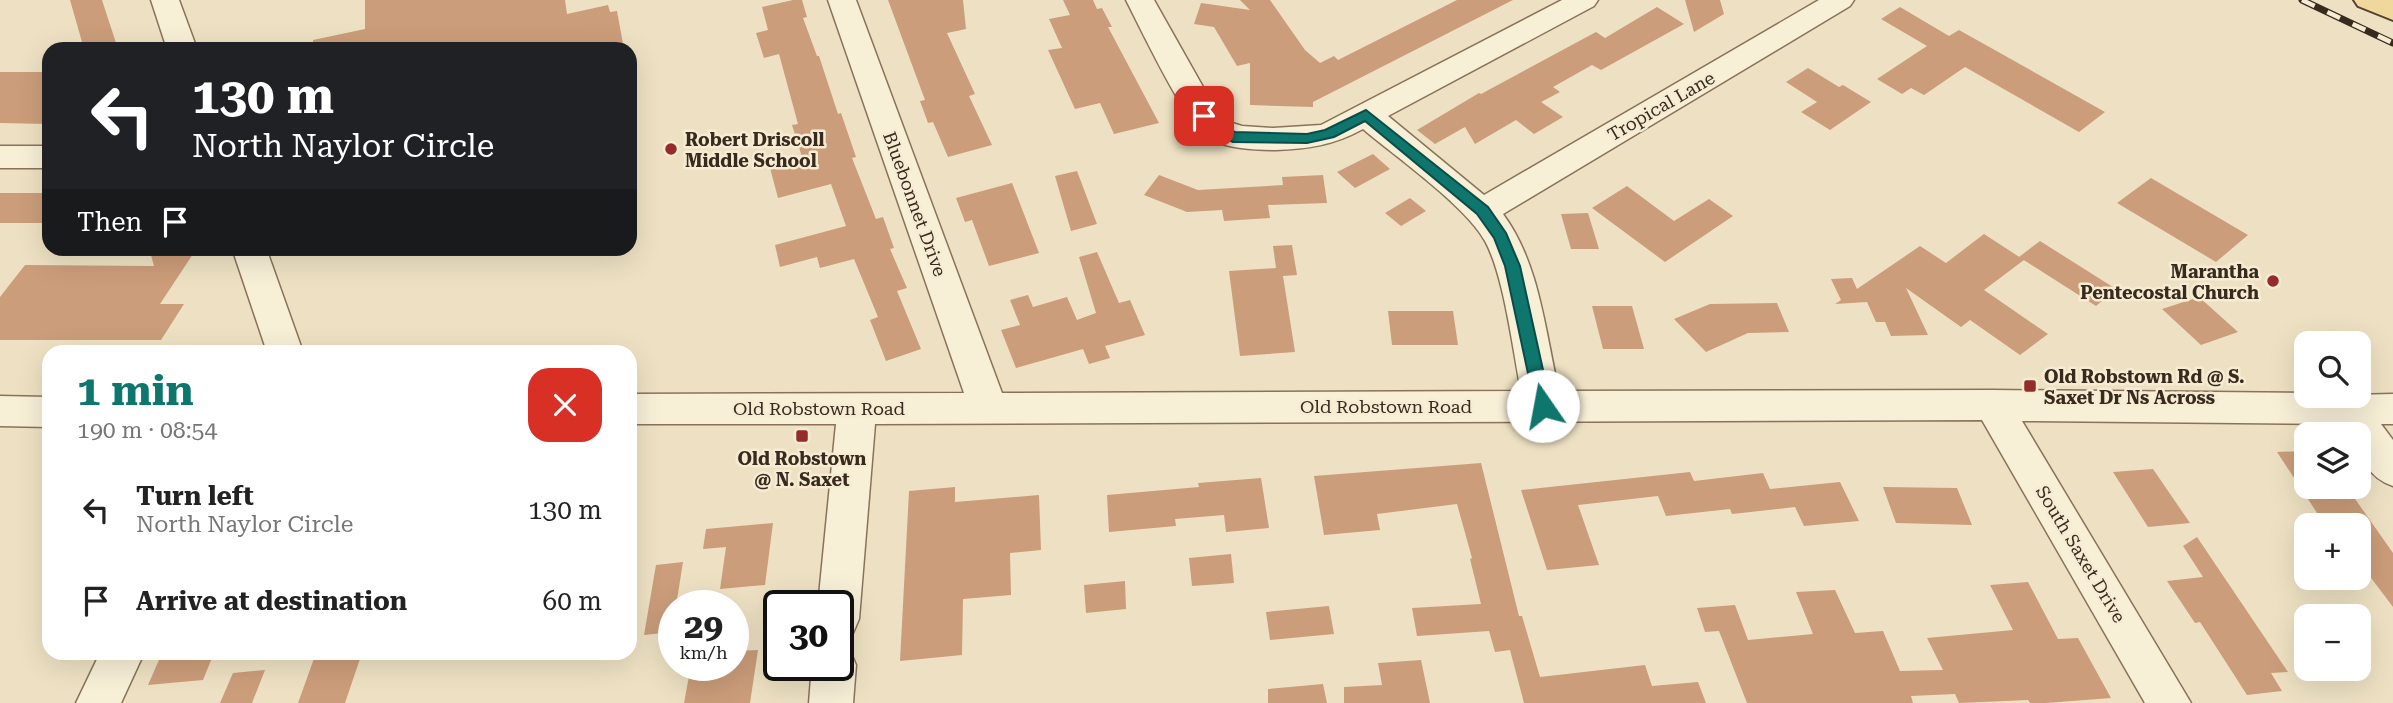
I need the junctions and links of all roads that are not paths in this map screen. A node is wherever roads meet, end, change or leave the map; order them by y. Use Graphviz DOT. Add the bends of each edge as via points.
graph roads {
  1 [pos="165,0"];
  2 [pos="842,0"];
  3 [pos="1140,0"];
  4 [pos="1584,0"];
  5 [pos="1840,0"];
  6 [pos="2369,0"];
  7 [pos="2393,11"];
  8 [pos="179,42"];
  9 [pos="1366,115"];
  10 [pos="0,157"];
  11 [pos="42,157"];
  12 [pos="1482,211"];
  13 [pos="253,256"];
  14 [pos="283,345"];
  15 [pos="1993,405"];
  16 [pos="1543,406"];
  17 [pos="988,407"];
  18 [pos="857,408"];
  19 [pos="637,409"];
  20 [pos="2393,409"];
  21 [pos="2348,410"];
  22 [pos="0,411"];
  23 [pos="42,412"];
  24 [pos="2393,470"];
  25 [pos="841,590"];
  26 [pos="119,660"];
  27 [pos="833,681"];
  28 [pos="98,703"];
  29 [pos="831,703"];
  30 [pos="2169,703"];
  1 -- 8 [label="street"];
  2 -- 17 [label="street, Bluebonnet Drive"];
  3 -- 9 [label="street" via="1204,116 1218,131 1233,137 1307,139 1329,134"];
  4 -- 9 [label="street"];
  5 -- 12 [label="street, Tropical Lane"];
  6 -- 7 [label="main road"];
  9 -- 12 [label="street"];
  10 -- 11 [label="street"];
  12 -- 16 [label="street" via="1501,237 1513,266"];
  13 -- 14 [label="street"];
  15 -- 16 [label="street, Old Robstown Road"];
  15 -- 21 [label="street, Old Robstown Road"];
  15 -- 30 [label="street, South Saxet Drive"];
  16 -- 17 [label="street, Old Robstown Road"];
  17 -- 18 [label="street, Old Robstown Road"];
  18 -- 19 [label="street, Old Robstown Road"];
  18 -- 25 [label="street"];
  20 -- 21 [label="street, Old Robstown Road"];
  21 -- 24 [label="street"];
  22 -- 23 [label="street"];
  26 -- 28 [label="street"];
  27 -- 29 [label="street"];
}
